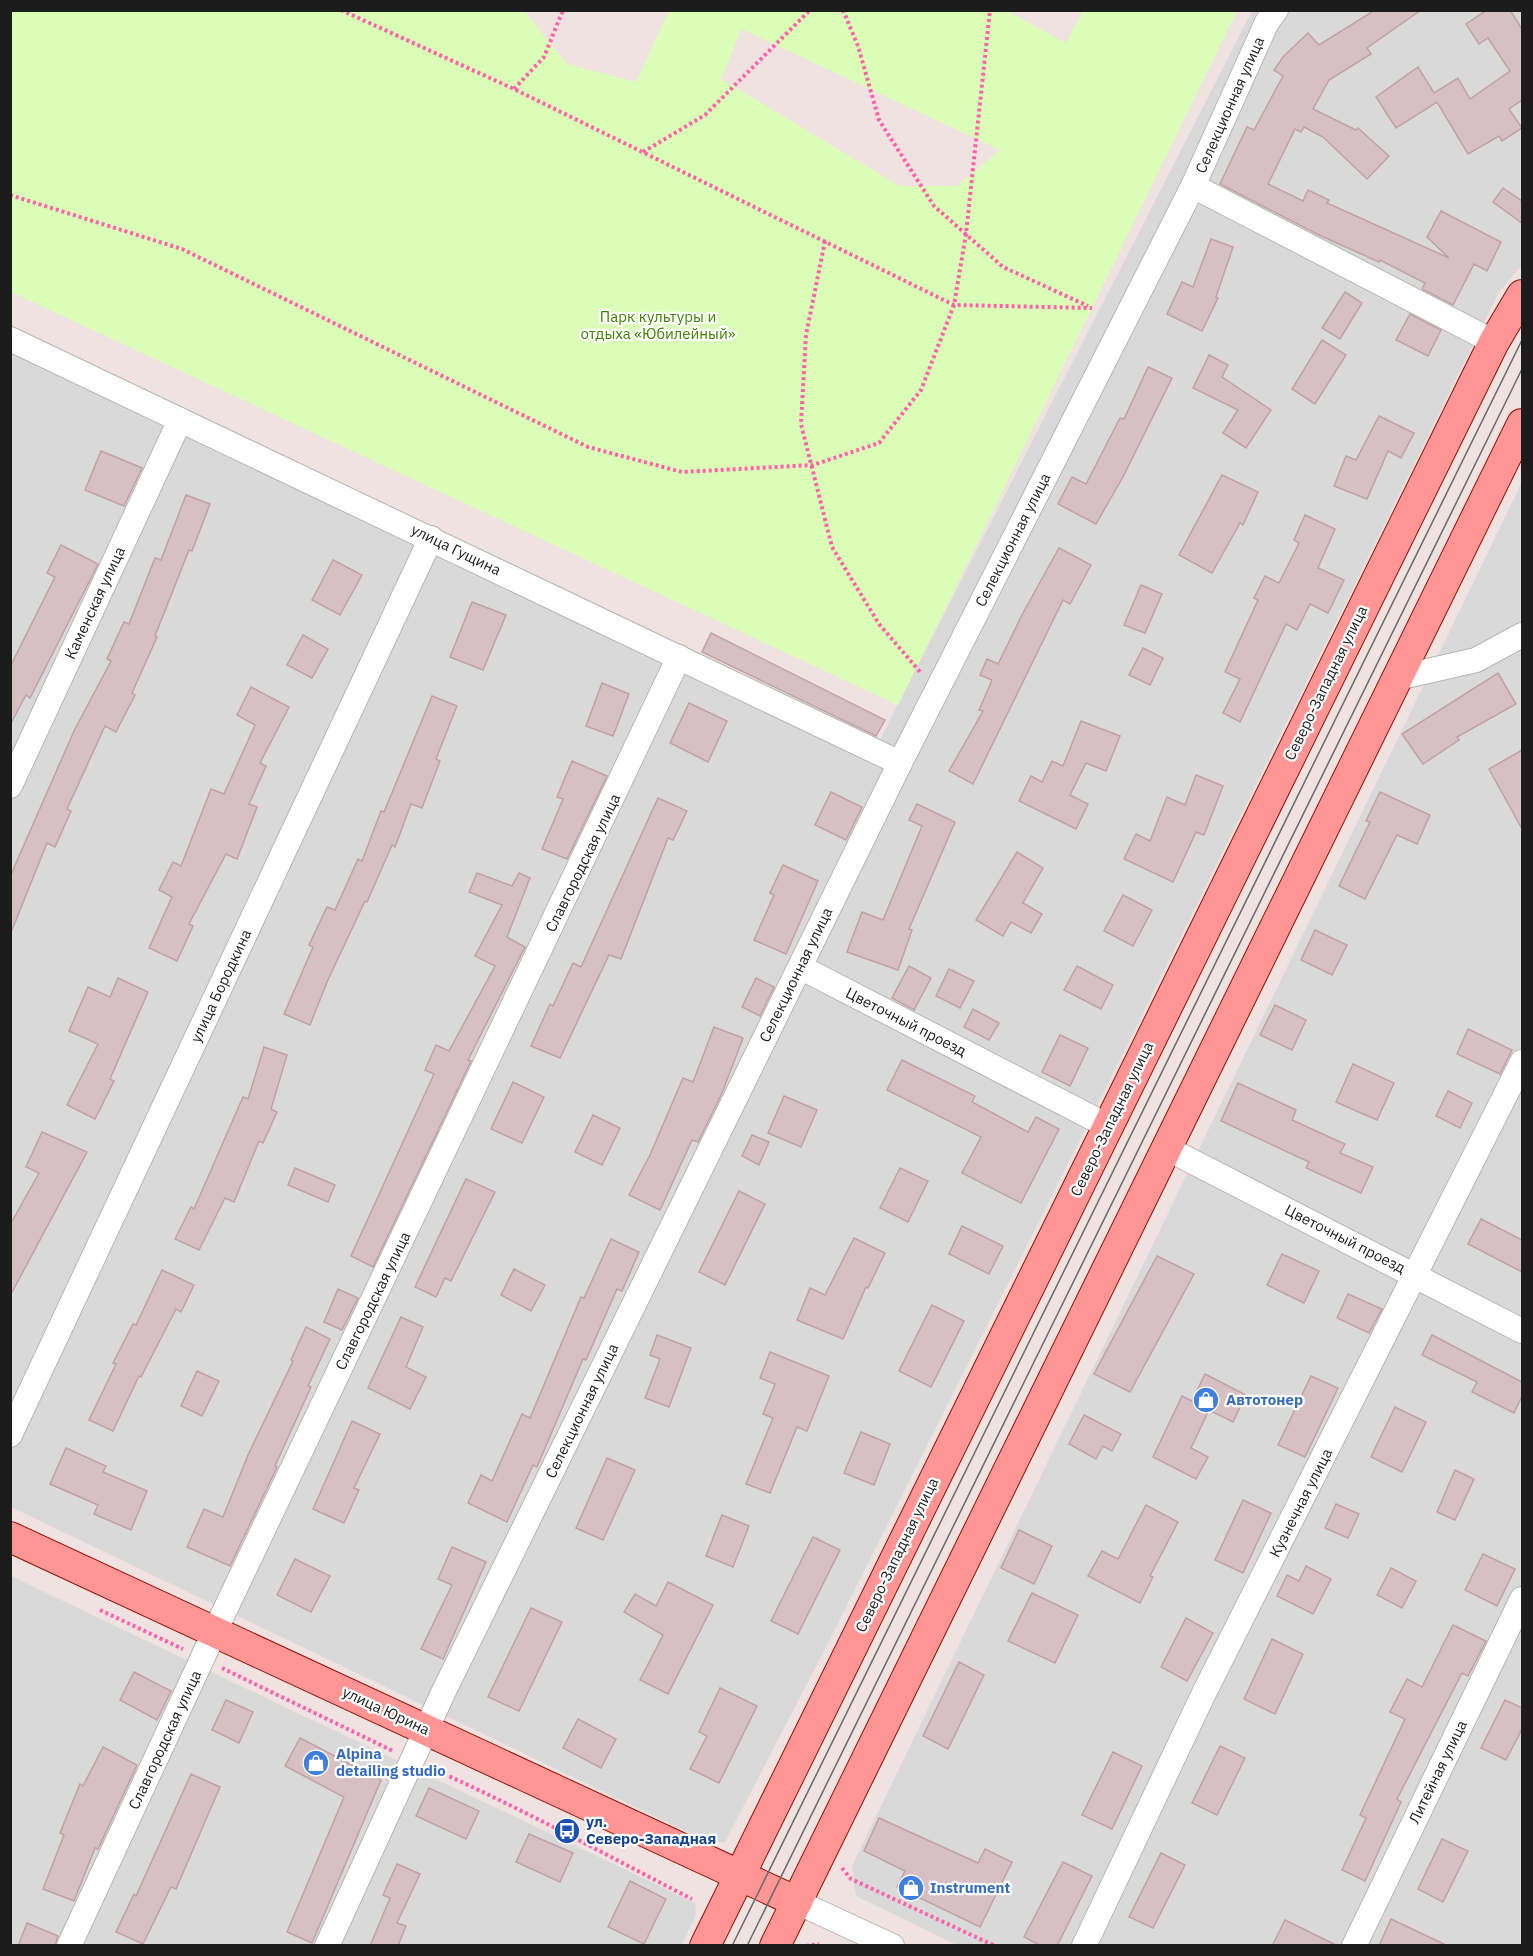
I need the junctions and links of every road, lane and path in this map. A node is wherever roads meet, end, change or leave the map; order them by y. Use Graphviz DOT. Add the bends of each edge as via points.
graph roads {
  1 [pos="341,10"];
  2 [pos="563,10"];
  3 [pos="810,10"];
  4 [pos="843,10"];
  5 [pos="990,10"];
  6 [pos="1276,10"];
  7 [pos="514,88"];
  8 [pos="643,152"];
  9 [pos="1193,186"];
  10 [pos="10,195"];
  11 [pos="966,234"];
  12 [pos="825,241"];
  13 [pos="1522,295"];
  14 [pos="954,304"];
  15 [pos="10,339"];
  16 [pos="1494,342"];
  17 [pos="180,420"];
  18 [pos="1522,424"];
  19 [pos="813,465"];
  20 [pos="431,538"];
  21 [pos="1522,635"];
  22 [pos="678,657"];
  23 [pos="1397,678"];
  24 [pos="938,691"];
  25 [pos="900,763"];
  26 [pos="10,786"];
  27 [pos="800,967"];
  28 [pos="1522,1062"];
  29 [pos="1108,1126"];
  30 [pos="1166,1148"];
  31 [pos="1417,1275"];
  32 [pos="1522,1331"];
  33 [pos="10,1435"];
  34 [pos="10,1537"];
  35 [pos="1522,1599"];
  36 [pos="96,1608"];
  37 [pos="215,1631"];
  38 [pos="203,1659"];
  39 [pos="426,1730"];
  40 [pos="414,1760"];
  41 [pos="739,1876"];
  42 [pos="851,1879"];
  43 [pos="692,1899"];
  44 [pos="797,1902"];
  45 [pos="819,1944"];
  46 [pos="69,1946"];
  47 [pos="327,1946"];
  48 [pos="705,1946"];
  49 [pos="775,1946"];
  50 [pos="806,1946"];
  51 [pos="892,1946"];
  52 [pos="995,1946"];
  53 [pos="1084,1946"];
  54 [pos="1354,1946"];
  1 -- 7 [label="path"];
  2 -- 7 [label="path" via="544,57"];
  3 -- 8 [label="path" via="705,115"];
  4 -- 11 [label="path" via="858,46 879,120 934,206"];
  5 -- 11 [label="path"];
  6 -- 9 [label="street, Селекционная улица" via="1267,22"];
  7 -- 8 [label="path"];
  8 -- 12 [label="path"];
  9 -- 16 [label="street"];
  9 -- 24 [label="street, Селекционная улица"];
  10 -- 19 [label="path" via="182,249 588,447 682,472"];
  11 -- 14 [label="path"];
  11 -- 14 [label="path" via="1003,267 1092,308"];
  12 -- 14 [label="path"];
  12 -- 19 [label="path" via="806,335 801,424"];
  13 -- 16 [label="main road, Северо-Западная улица"];
  14 -- 19 [label="path" via="921,390 879,442"];
  15 -- 17 [label="street, улица Гущина"];
  16 -- 29 [label="main road, Северо-Западная улица"];
  17 -- 20 [label="street, улица Гущина"];
  17 -- 26 [label="street, Каменская улица"];
  18 -- 23 [label="main road"];
  19 -- 24 [label="path" via="832,546 879,624"];
  20 -- 22 [label="street, улица Гущина"];
  20 -- 33 [label="street, улица Бородкина"];
  21 -- 23 [label="street" via="1476,660"];
  22 -- 25 [label="street, улица Гущина"];
  22 -- 37 [label="street, Славгородская улица"];
  23 -- 30 [label="main road"];
  24 -- 25 [label="street, Селекционная улица"];
  25 -- 27 [label="street, Селекционная улица"];
  27 -- 29 [label="street, Цветочный проезд"];
  27 -- 39 [label="street, Селекционная улица"];
  28 -- 31 [label="street, Кузнечная улица"];
  29 -- 41 [label="main road, Северо-Западная улица"];
  30 -- 31 [label="street, Цветочный проезд"];
  30 -- 44 [label="main road"];
  31 -- 32 [label="street, Цветочный проезд"];
  31 -- 53 [label="street, Кузнечная улица" via="1203,1695"];
  34 -- 37 [label="main road, улица Юрина"];
  35 -- 54 [label="street, Литейная улица"];
  36 -- 38 [label="path"];
  37 -- 38 [label="street, Славгородская улица"];
  37 -- 39 [label="main road, улица Юрина"];
  38 -- 40 [label="path"];
  38 -- 46 [label="street, Славгородская улица"];
  39 -- 40 [label="street, Селекционная улица"];
  39 -- 41 [label="main road, улица Юрина"];
  40 -- 43 [label="path" via="482,1790"];
  40 -- 47 [label="street, Селекционная улица"];
  41 -- 44 [label="main road, улица Юрина"];
  41 -- 48 [label="main road, Северо-Западная улица"];
  42 -- 52 [label="path"];
  44 -- 49 [label="main road"];
  44 -- 51 [label="street, улица Юрина"];
  45 -- 50 [label="path"];
}
